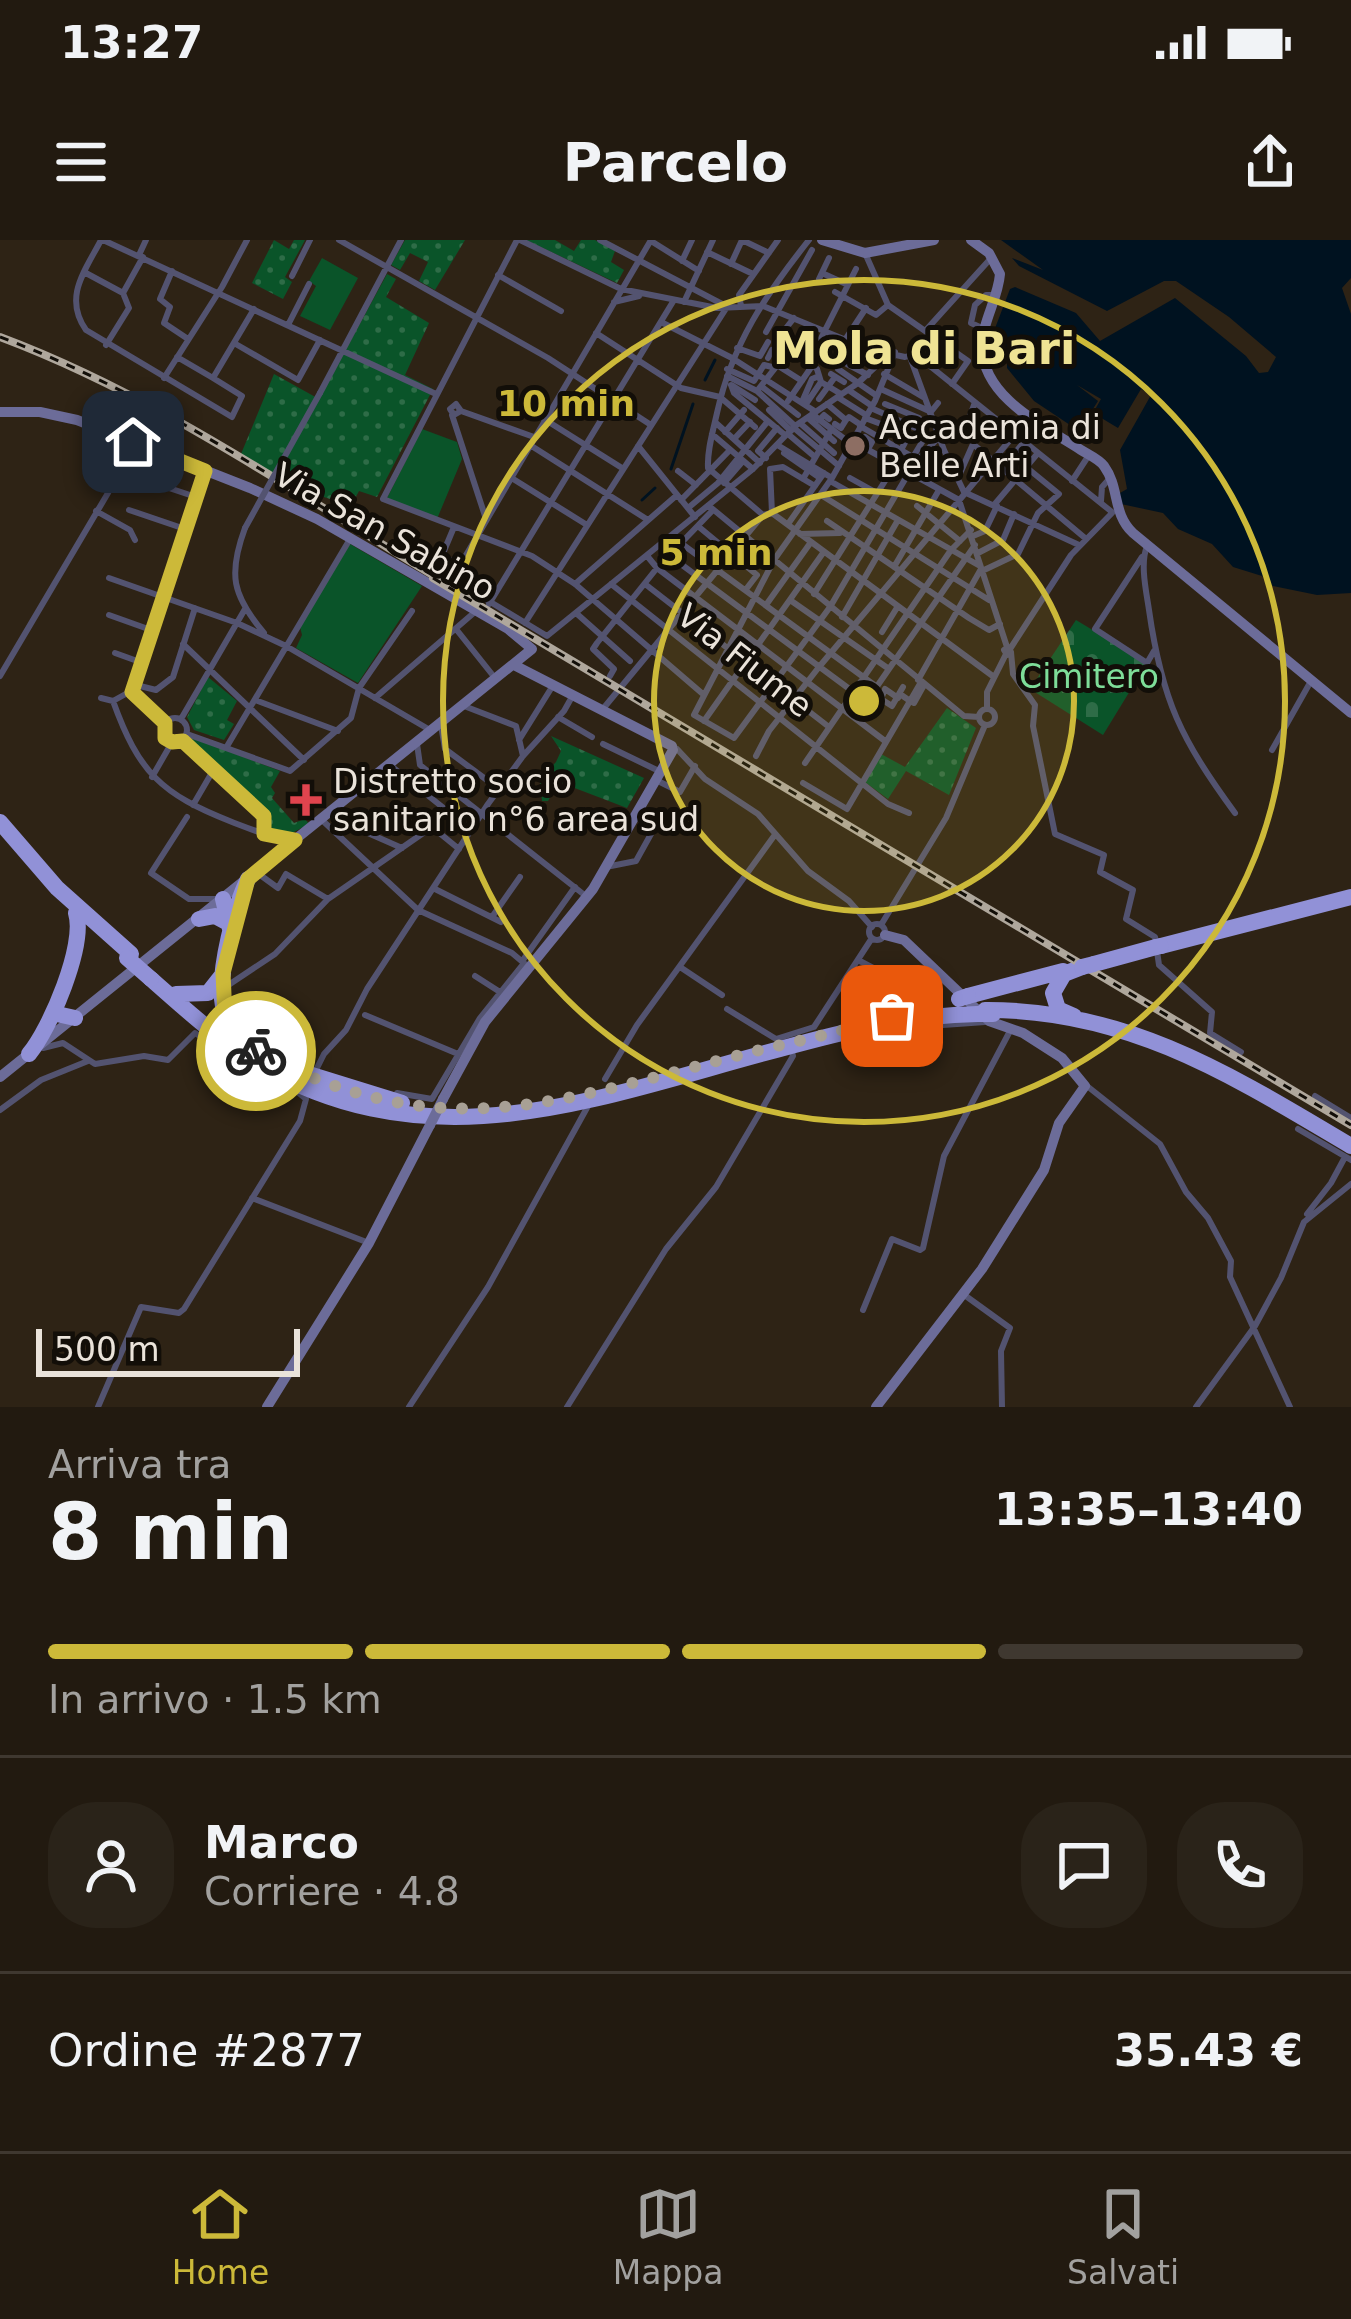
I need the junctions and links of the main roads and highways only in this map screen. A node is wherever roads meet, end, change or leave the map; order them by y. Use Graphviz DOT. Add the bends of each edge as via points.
graph roads {
  1 [pos="0,822"];
  2 [pos="0,832"];
  3 [pos="252,875"];
  4 [pos="1351,897"];
  5 [pos="76,913"];
  6 [pos="230,917"];
  7 [pos="199,919"];
  8 [pos="107,940"];
  9 [pos="75,952"];
  10 [pos="129,956"];
  11 [pos="1088,966"];
  12 [pos="223,973"];
  13 [pos="152,976"];
  14 [pos="176,994"];
  15 [pos="975,1007"];
  16 [pos="1129,1032"];
  17 [pos="241,1042"];
  18 [pos="29,1054"];
  19 [pos="1348,1156"];
  1 -- 10 [label="highway"];
  2 -- 5 [label="highway"];
  3 -- 6 [label="highway"];
  4 -- 11 [label="highway"];
  5 -- 8 [label="highway"];
  5 -- 9 [label="highway"];
  6 -- 7 [label="highway"];
  6 -- 12 [label="highway"];
  8 -- 9 [label="highway" via="87,941"];
  8 -- 10 [label="highway"];
  9 -- 18 [label="highway" via="59,1016"];
  10 -- 13 [label="highway, bridge"];
  11 -- 15 [label="highway"];
  11 -- 16 [label="highway" via="1054,985 1058,1009"];
  12 -- 14 [label="highway" via="208,993"];
  12 -- 17 [label="highway" via="225,1016"];
  13 -- 14 [label="highway"];
  13 -- 15 [label="highway" via="223,1040 274,1072 340,1100 436,1118 523,1114 855,1029"];
  14 -- 17 [label="highway"];
  15 -- 16 [label="highway"];
  15 -- 17 [label="highway" via="885,1018 563,1101 478,1110 357,1092"];
  15 -- 19 [label="highway" via="1152,1044 1219,1073"];
  16 -- 19 [label="highway" via="1226,1072"];
}
